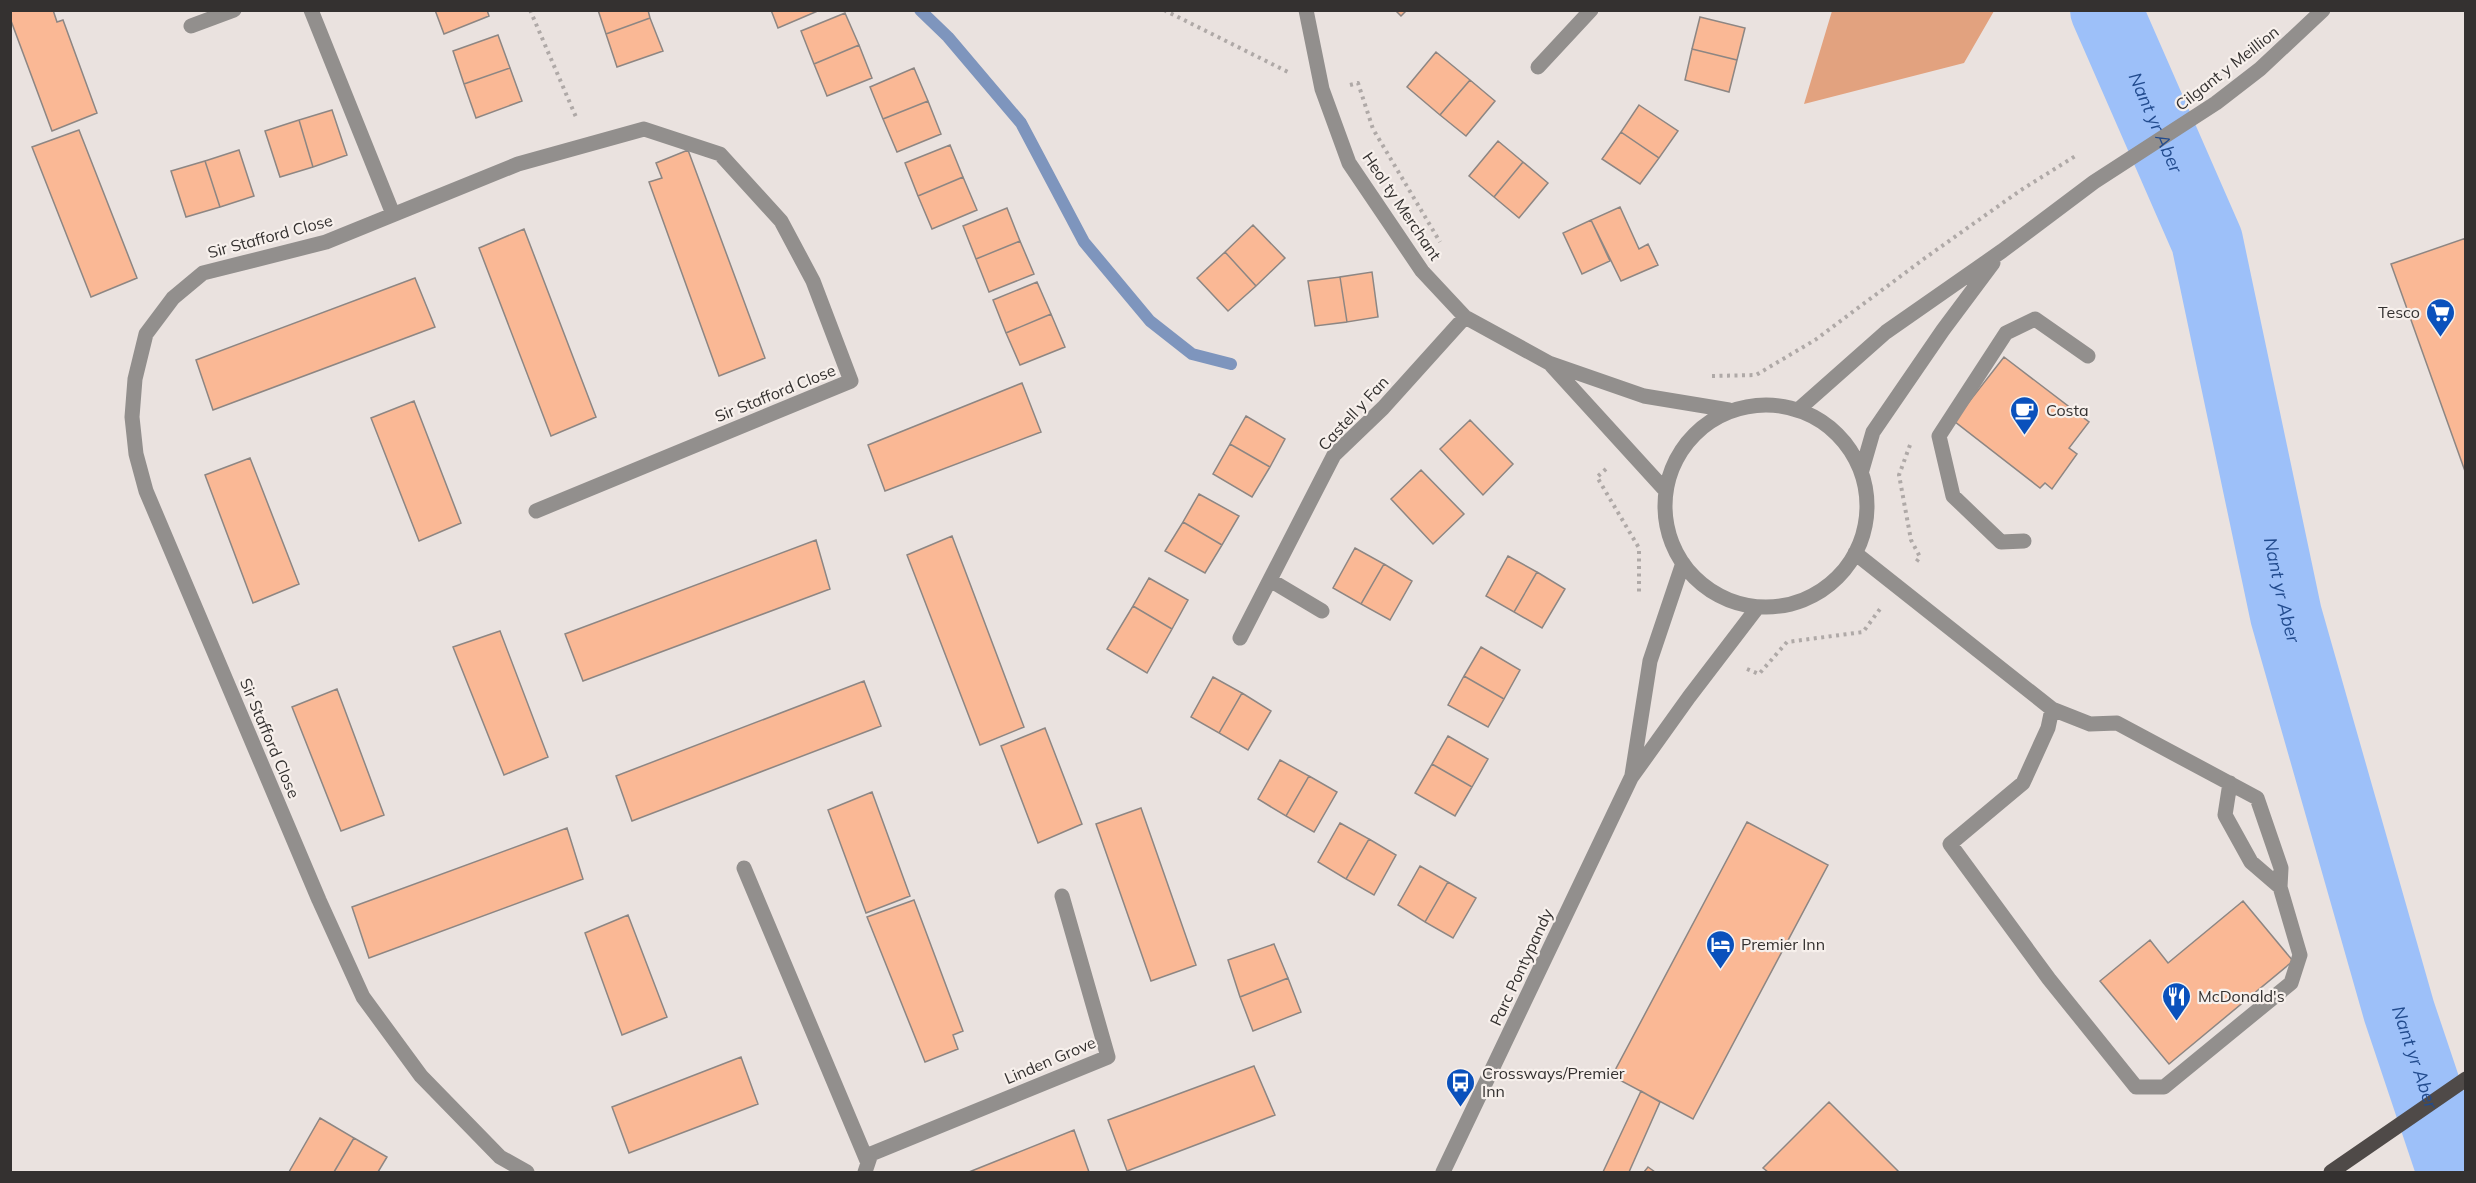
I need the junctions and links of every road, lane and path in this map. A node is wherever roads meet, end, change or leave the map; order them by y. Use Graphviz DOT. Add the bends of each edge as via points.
graph roads {
  1 [pos="234,10"];
  2 [pos="311,10"];
  3 [pos="530,10"];
  4 [pos="1164,10"];
  5 [pos="1306,10"];
  6 [pos="1591,10"];
  7 [pos="2323,10"];
  8 [pos="191,26"];
  9 [pos="1538,67"];
  10 [pos="1322,89"];
  11 [pos="588,144"];
  12 [pos="2083,152"];
  13 [pos="393,214"];
  14 [pos="1445,249"];
  15 [pos="2002,251"];
  16 [pos="1466,317"];
  17 [pos="1839,323"];
  18 [pos="1864,351"];
  19 [pos="2088,356"];
  20 [pos="1549,363"];
  21 [pos="1701,376"];
  22 [pos="1799,409"];
  23 [pos="1729,410"];
  24 [pos="1911,444"];
  25 [pos="1628,448"];
  26 [pos="1862,470"];
  27 [pos="1665,490"];
  28 [pos="536,511"];
  29 [pos="2024,541"];
  30 [pos="1855,553"];
  31 [pos="1683,563"];
  32 [pos="1270,580"];
  33 [pos="1897,586"];
  34 [pos="1757,608"];
  35 [pos="1322,611"];
  36 [pos="1660,631"];
  37 [pos="1240,638"];
  38 [pos="1718,658"];
  39 [pos="2052,709"];
  40 [pos="1631,777"];
  41 [pos="2230,783"];
  42 [pos="744,868"];
  43 [pos="2280,887"];
  44 [pos="1062,896"];
  45 [pos="2459,1084"];
  46 [pos="866,1168"];
  47 [pos="527,1173"];
  48 [pos="1443,1173"];
  49 [pos="2331,1173"];
  1 -- 8 [label="street"];
  2 -- 13 [label="street"];
  3 -- 11 [label="path"];
  4 -- 10 [label="path"];
  5 -- 10 [label="street, Heol ty Merchant"];
  6 -- 9 [label="street"];
  7 -- 15 [label="street, Cilgant y Meillion" via="2260,69 2185,124 2094,182"];
  10 -- 14 [label="path" via="1358,83 1373,129"];
  10 -- 16 [label="street, Heol ty Merchant" via="1349,162 1422,271"];
  11 -- 13 [label="street, Sir Stafford Close" via="518,164"];
  11 -- 28 [label="street, Sir Stafford Close" via="644,129 720,154 782,220 813,281 850,381"];
  12 -- 17 [label="path" via="2021,190"];
  13 -- 47 [label="street, Sir Stafford Close" via="326,242 203,273 173,298 147,334 135,379 132,417 136,454 146,491 363,997 421,1076 500,1157"];
  15 -- 18 [label="street, Cilgant y Meillion"];
  15 -- 26 [label="street, Cilgant y Meillion" via="1873,432"];
  16 -- 20 [label="street, Heol ty Merchant"];
  16 -- 32 [label="street, Castell y Fan" via="1334,455"];
  17 -- 18 [label="path"];
  17 -- 21 [label="path" via="1756,375"];
  18 -- 22 [label="street, Cilgant y Meillion"];
  19 -- 29 [label="street" via="2036,319 2006,333 1939,436 1953,496 2001,542"];
  20 -- 23 [label="street, Heol ty Merchant" via="1644,396"];
  20 -- 25 [label="street, Heol ty Merchant"];
  22 -- 23 [label="street" via="1764,404"];
  22 -- 26 [label="street" via="1843,439"];
  23 -- 27 [label="street" via="1699,428 1677,456"];
  24 -- 33 [label="path" via="1899,476 1911,540 1920,557"];
  25 -- 27 [label="street, Heol ty Merchant"];
  25 -- 36 [label="path" via="1597,477 1639,548 1640,632"];
  26 -- 30 [label="street" via="1868,505 1862,540"];
  27 -- 31 [label="street" via="1666,525"];
  30 -- 33 [label="street"];
  30 -- 34 [label="street" via="1850,564 1824,589 1793,604"];
  31 -- 34 [label="street" via="1694,578 1723,598"];
  31 -- 36 [label="street, Parc Pontypandy"];
  32 -- 35 [label="street"];
  32 -- 37 [label="street, Castell y Fan"];
  33 -- 38 [label="path" via="1863,632 1787,642 1759,674"];
  33 -- 39 [label="street"];
  34 -- 38 [label="street, Parc Pontypandy"];
  36 -- 40 [label="street, Parc Pontypandy" via="1650,661"];
  38 -- 40 [label="street, Parc Pontypandy"];
  39 -- 41 [label="street" via="2090,724 2117,723"];
  39 -- 43 [label="street" via="2048,728 2023,783 1950,844 2049,979 2136,1087 2164,1087 2291,983 2300,955"];
  40 -- 48 [label="street, Parc Pontypandy"];
  41 -- 43 [label="street" via="2225,815 2251,862"];
  41 -- 43 [label="street" via="2258,798 2282,868"];
  42 -- 46 [label="street"];
  44 -- 46 [label="street, Linden Grove" via="1108,1057 871,1154"];
  45 -- 49 [label="main road"];
}
